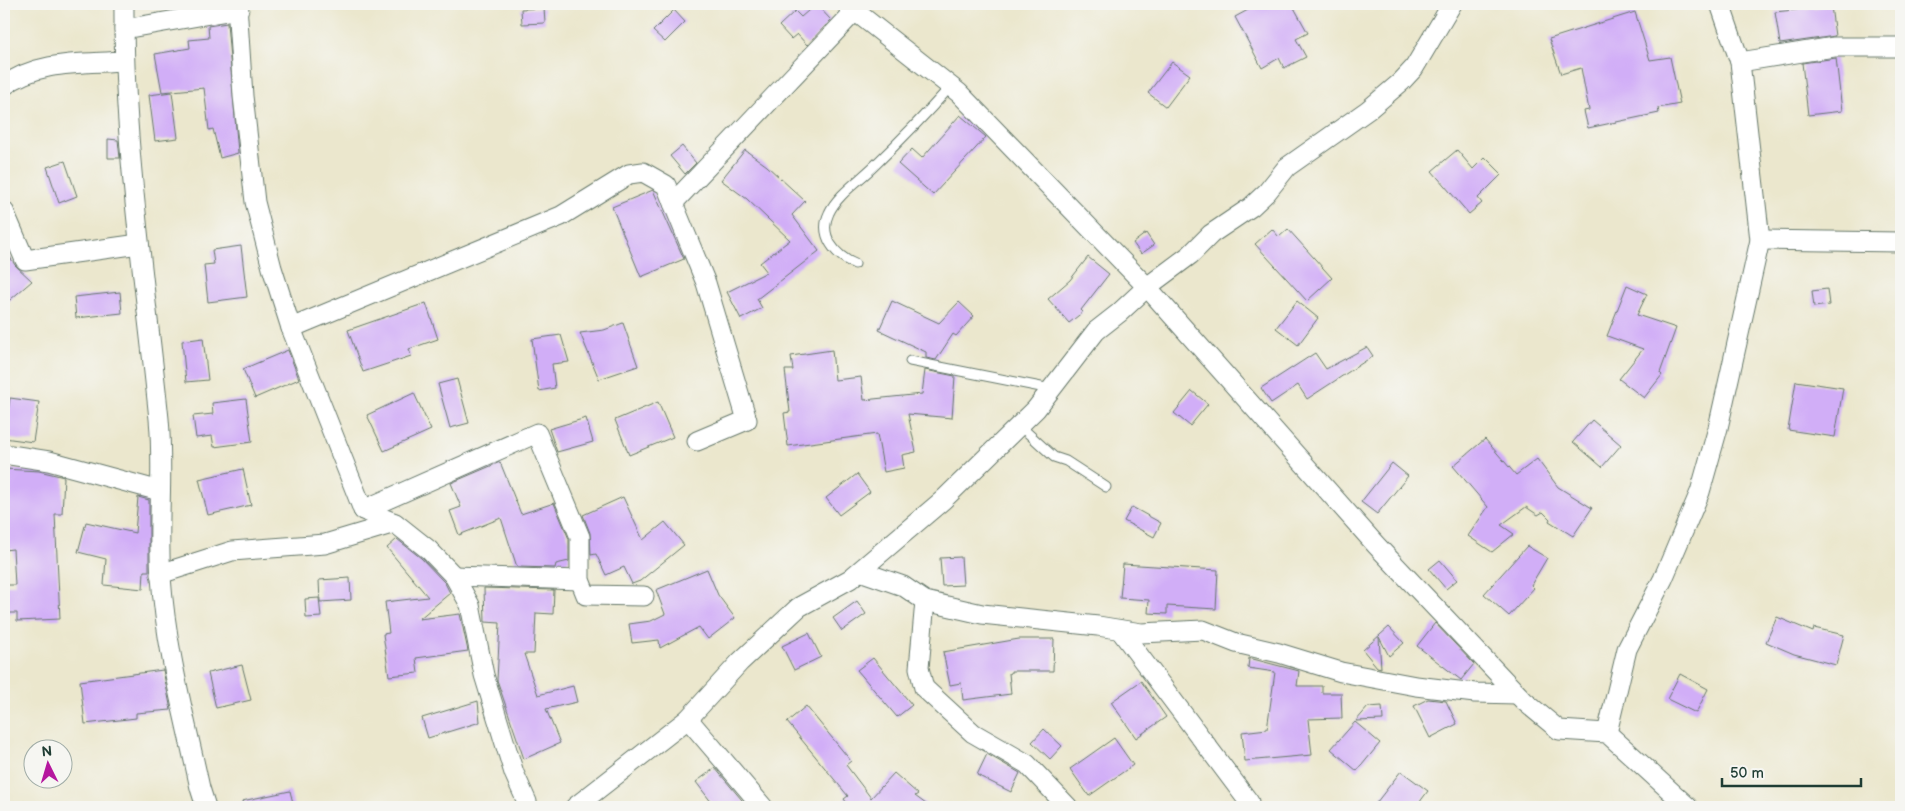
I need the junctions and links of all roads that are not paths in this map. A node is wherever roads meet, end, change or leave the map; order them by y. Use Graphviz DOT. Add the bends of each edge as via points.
graph roads {
  1 [pos="124,4"];
  2 [pos="1452,4"];
  3 [pos="1720,4"];
  4 [pos="238,6"];
  5 [pos="850,8"];
  6 [pos="124,29"];
  7 [pos="1901,47"];
  8 [pos="123,61"];
  9 [pos="1740,62"];
  10 [pos="4,86"];
  11 [pos="952,86"];
  12 [pos="673,203"];
  13 [pos="4,211"];
  14 [pos="1760,240"];
  15 [pos="1901,242"];
  16 [pos="139,244"];
  17 [pos="855,264"];
  18 [pos="1147,287"];
  19 [pos="291,328"];
  20 [pos="910,361"];
  21 [pos="1051,390"];
  22 [pos="1019,425"];
  23 [pos="697,441"];
  24 [pos="4,454"];
  25 [pos="1106,487"];
  26 [pos="160,491"];
  27 [pos="363,510"];
  28 [pos="395,523"];
  29 [pos="860,571"];
  30 [pos="160,574"];
  31 [pos="454,576"];
  32 [pos="580,580"];
  33 [pos="644,596"];
  34 [pos="925,601"];
  35 [pos="1120,630"];
  36 [pos="1517,694"];
  37 [pos="688,719"];
  38 [pos="1607,733"];
  39 [pos="1249,802"];
  40 [pos="206,807"];
  41 [pos="526,807"];
  42 [pos="575,807"];
  43 [pos="763,807"];
  44 [pos="1068,807"];
  45 [pos="1688,807"];
  1 -- 6 [label="street"];
  2 -- 18 [label="street" via="1414,68 1400,82 1368,110 1287,167 1251,207 1211,234 1190,255"];
  3 -- 9 [label="street"];
  4 -- 6 [label="street"];
  4 -- 19 [label="street" via="243,96 255,202"];
  5 -- 11 [label="street"];
  5 -- 12 [label="street"];
  6 -- 8 [label="street"];
  7 -- 9 [label="street" via="1834,47"];
  8 -- 10 [label="street" via="46,66 19,74"];
  8 -- 16 [label="street"];
  9 -- 14 [label="street"];
  11 -- 17 [label="lane" via="828,214 829,244 842,258"];
  11 -- 18 [label="street"];
  12 -- 19 [label="street" via="666,185 656,178 643,172 629,174 561,216"];
  12 -- 23 [label="street" via="706,283 747,420"];
  13 -- 16 [label="street" via="25,260"];
  14 -- 15 [label="street"];
  14 -- 38 [label="street" via="1718,428 1700,492 1663,579 1627,649"];
  16 -- 26 [label="street" via="159,421"];
  18 -- 21 [label="street" via="1096,331"];
  18 -- 36 [label="street" via="1376,545"];
  19 -- 27 [label="street"];
  20 -- 21 [label="lane"];
  21 -- 22 [label="street"];
  22 -- 25 [label="lane" via="1054,457"];
  22 -- 29 [label="street" via="943,500"];
  24 -- 26 [label="street" via="49,461"];
  26 -- 30 [label="street"];
  27 -- 28 [label="street"];
  27 -- 32 [label="street" via="537,433 580,537"];
  28 -- 30 [label="street" via="325,544 232,551"];
  28 -- 31 [label="street" via="429,550"];
  29 -- 34 [label="street" via="903,586"];
  29 -- 37 [label="street" via="799,607 740,662"];
  30 -- 40 [label="street" via="165,629"];
  31 -- 32 [label="street"];
  31 -- 41 [label="street" via="470,605 484,675"];
  32 -- 33 [label="street" via="586,595"];
  34 -- 35 [label="street" via="982,614"];
  34 -- 44 [label="street" via="919,668 924,688 973,733 1027,764"];
  35 -- 36 [label="street" via="1141,633 1203,630 1236,643 1340,672 1475,693"];
  35 -- 39 [label="street"];
  36 -- 38 [label="street" via="1559,730"];
  37 -- 42 [label="street"];
  37 -- 43 [label="street"];
  38 -- 45 [label="street"];
}
